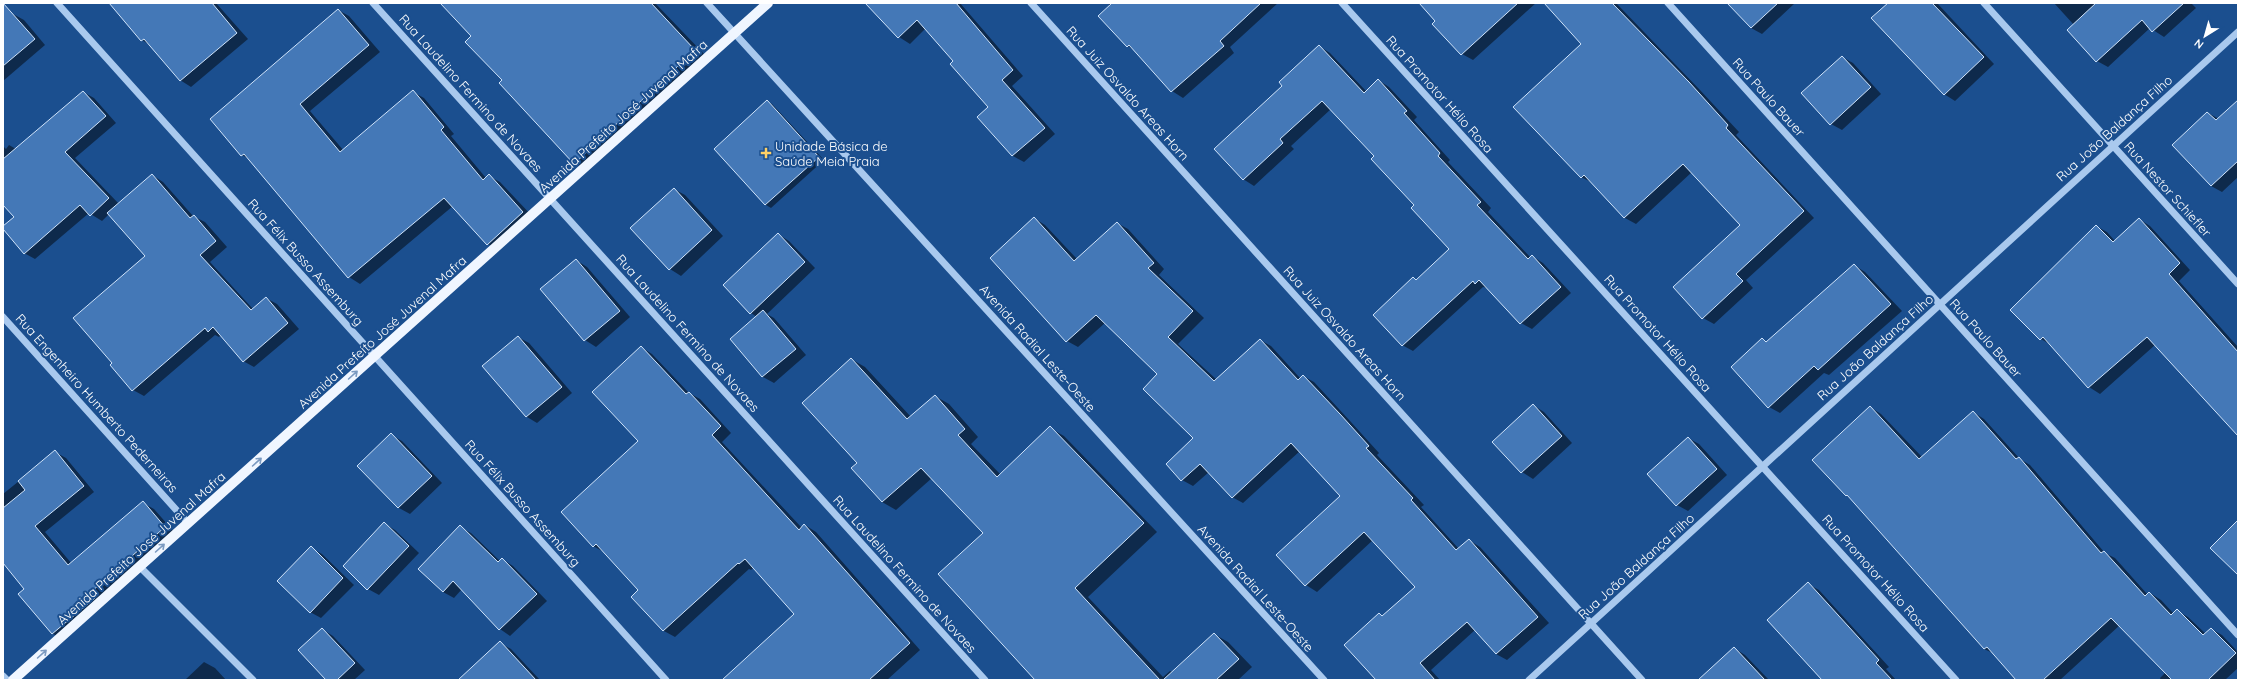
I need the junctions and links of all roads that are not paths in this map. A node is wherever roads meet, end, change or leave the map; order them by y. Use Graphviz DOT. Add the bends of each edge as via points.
graph roads {
  1 [pos="57,3"];
  2 [pos="373,3"];
  3 [pos="707,3"];
  4 [pos="768,3"];
  5 [pos="1031,3"];
  6 [pos="1342,3"];
  7 [pos="1668,3"];
  8 [pos="1984,3"];
  9 [pos="2238,32"];
  10 [pos="735,33"];
  11 [pos="2113,146"];
  12 [pos="550,199"];
  13 [pos="2238,284"];
  14 [pos="1940,304"];
  15 [pos="3,317"];
  16 [pos="374,356"];
  17 [pos="1762,467"];
  18 [pos="188,523"];
  19 [pos="139,566"];
  20 [pos="1591,623"];
  21 [pos="2238,635"];
  22 [pos="3,676"];
  23 [pos="6,680"];
  24 [pos="13,680"];
  25 [pos="253,680"];
  26 [pos="666,680"];
  27 [pos="985,680"];
  28 [pos="1324,680"];
  29 [pos="1529,680"];
  30 [pos="1642,680"];
  31 [pos="1956,680"];
  1 -- 16 [label="street, Rua Félix Busso Assemburg"];
  2 -- 12 [label="street, Rua Laudelino Fermino de Novaes"];
  3 -- 10 [label="street, Avenida Radial Leste-Oeste"];
  4 -- 10 [label="main road, Avenida Prefeito José Juvenal Mafra"];
  5 -- 20 [label="street, Rua Juiz Osvaldo Areas Horn"];
  6 -- 17 [label="street, Rua Promotor Hélio Rosa"];
  7 -- 14 [label="street, Rua Paulo Bauer"];
  8 -- 11 [label="street, Rua Nestor Schiefler"];
  9 -- 11 [label="street, Rua João Baldança Filho"];
  10 -- 12 [label="main road, Avenida Prefeito José Juvenal Mafra"];
  10 -- 28 [label="street, Avenida Radial Leste-Oeste"];
  11 -- 13 [label="street, Rua Nestor Schiefler"];
  11 -- 14 [label="street, Rua João Baldança Filho"];
  12 -- 16 [label="main road, Avenida Prefeito José Juvenal Mafra"];
  12 -- 27 [label="street, Rua Laudelino Fermino de Novaes"];
  14 -- 17 [label="street, Rua João Baldança Filho"];
  14 -- 21 [label="street, Rua Paulo Bauer"];
  15 -- 18 [label="street, Rua Engenheiro Humberto Pederneiras"];
  18 -- 16 [label="main road, Avenida Prefeito José Juvenal Mafra, one-way"];
  16 -- 26 [label="street, Rua Félix Busso Assemburg"];
  17 -- 20 [label="street, Rua João Baldança Filho"];
  17 -- 31 [label="street, Rua Promotor Hélio Rosa"];
  19 -- 18 [label="main road, Avenida Prefeito José Juvenal Mafra, one-way"];
  24 -- 19 [label="main road, Avenida Prefeito José Juvenal Mafra, one-way"];
  19 -- 25 [label="street"];
  20 -- 29 [label="street, Rua João Baldança Filho"];
  20 -- 30 [label="street, Rua Juiz Osvaldo Areas Horn"];
  22 -- 23 [label="street"];
}
